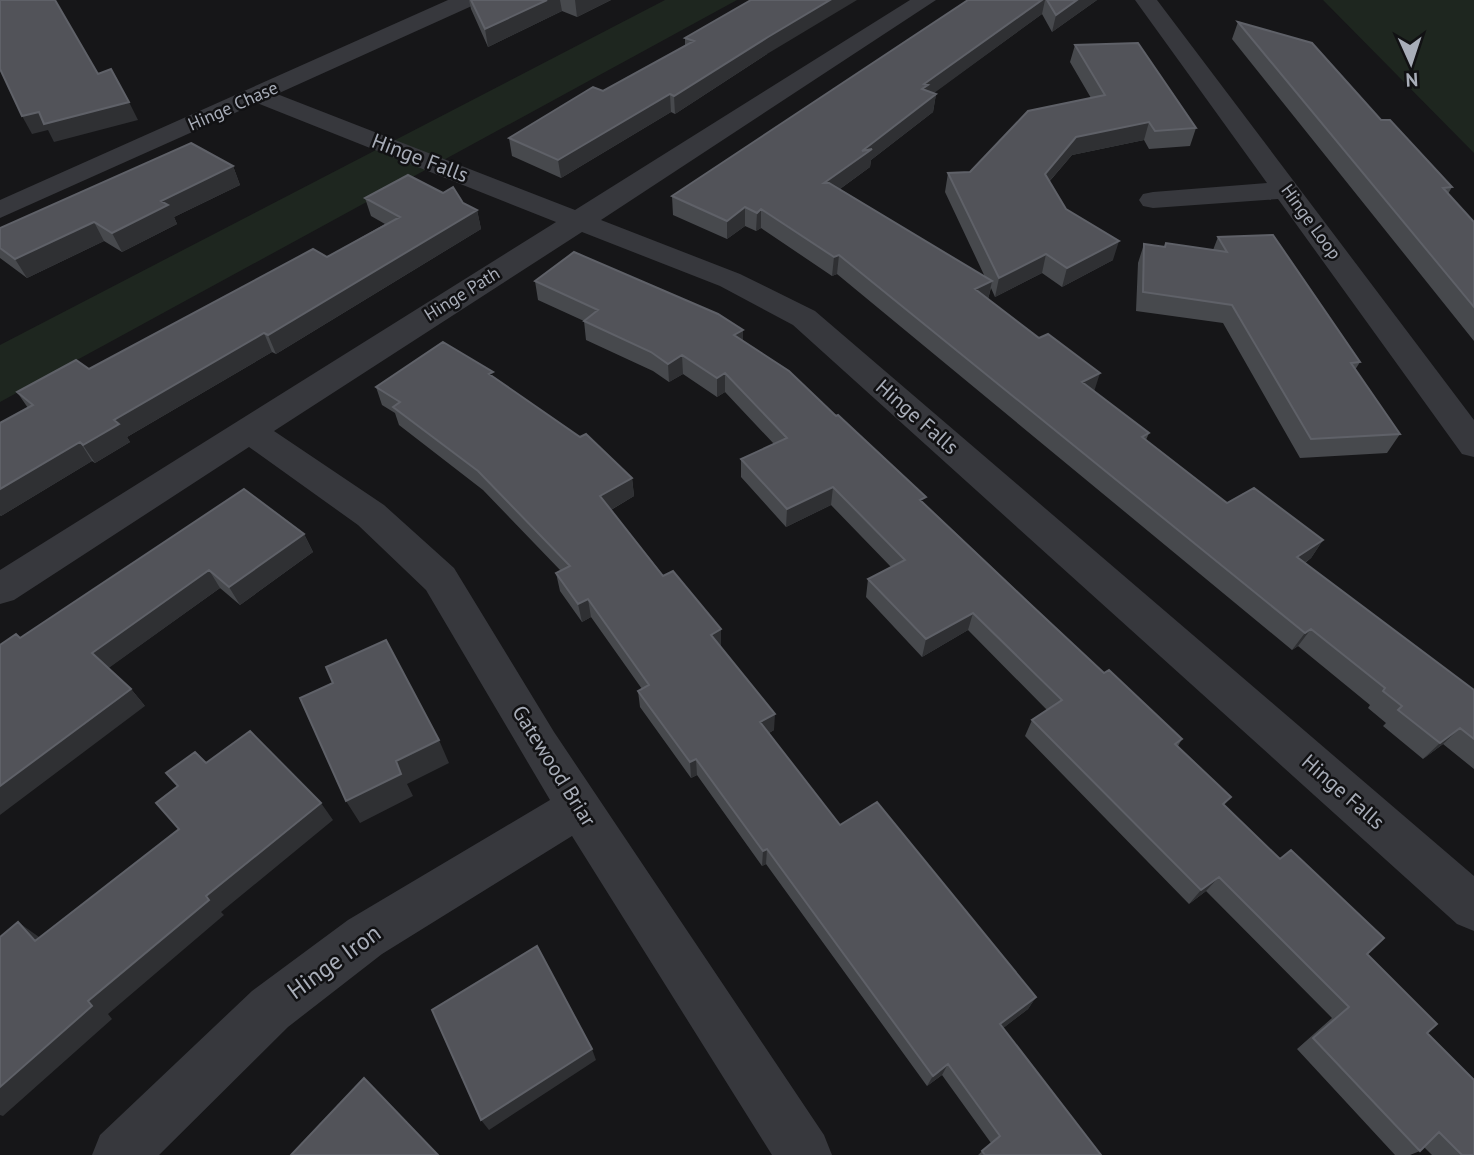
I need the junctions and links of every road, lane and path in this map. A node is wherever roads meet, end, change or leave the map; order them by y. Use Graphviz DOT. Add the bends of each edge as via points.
graph roads {
  1 [pos="466,0"];
  2 [pos="925,0"];
  3 [pos="1146,0"];
  4 [pos="257,95"];
  5 [pos="1287,190"];
  6 [pos="1153,200"];
  7 [pos="0,210"];
  8 [pos="580,220"];
  9 [pos="249,430"];
  10 [pos="1474,445"];
  11 [pos="0,589"];
  12 [pos="579,807"];
  13 [pos="1474,907"];
  14 [pos="120,1155"];
  15 [pos="804,1155"];
  1 -- 4 [label="street, Hinge Chase"];
  2 -- 8 [label="street, Hinge Path"];
  3 -- 5 [label="street, Hinge Loop"];
  4 -- 7 [label="street, Hinge Chase"];
  4 -- 8 [label="street, Hinge Falls"];
  5 -- 6 [label="street"];
  5 -- 10 [label="street, Hinge Loop"];
  8 -- 9 [label="street, Hinge Path"];
  8 -- 13 [label="street, Hinge Falls" via="730,281 804,318"];
  9 -- 11 [label="street, Hinge Path"];
  9 -- 12 [label="street, Gatewood Briar" via="371,515 440,579"];
  12 -- 14 [label="street, Hinge Iron" via="344,953 270,1009"];
  12 -- 15 [label="street, Gatewood Briar"];
}
